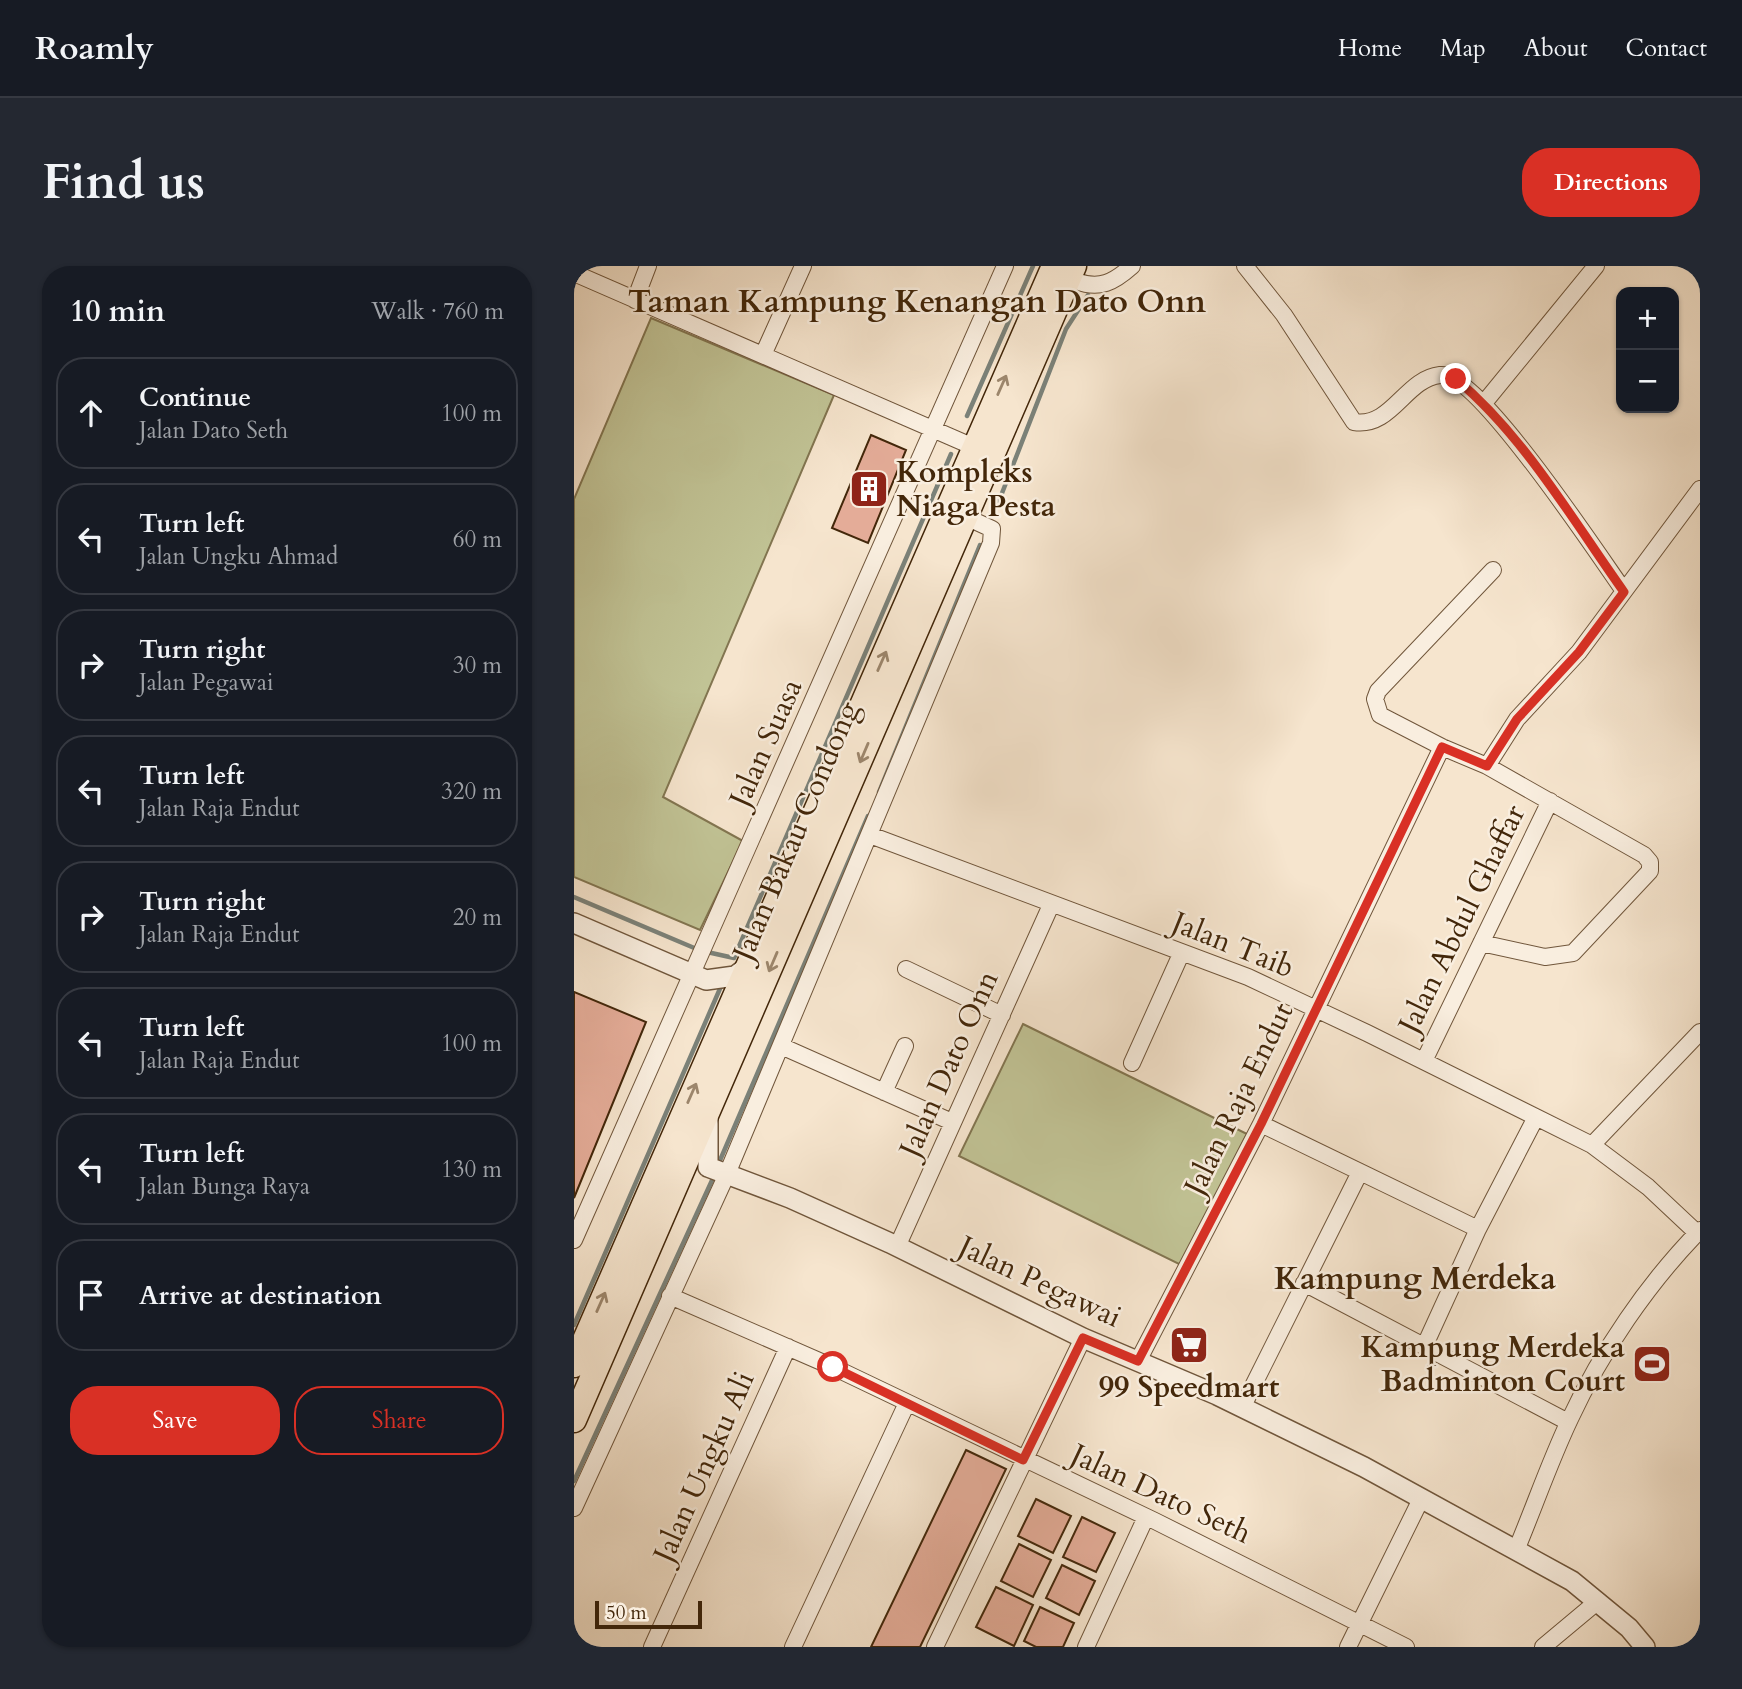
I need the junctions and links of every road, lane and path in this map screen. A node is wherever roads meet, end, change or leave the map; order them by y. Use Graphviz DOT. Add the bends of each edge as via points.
graph roads {
  1 [pos="648,266"];
  2 [pos="803,266"];
  3 [pos="1005,266"];
  4 [pos="1132,266"];
  5 [pos="1245,266"];
  6 [pos="1596,266"];
  7 [pos="1069,271"];
  8 [pos="574,273"];
  9 [pos="635,300"];
  10 [pos="763,355"];
  11 [pos="1484,403"];
  12 [pos="934,430"];
  13 [pos="983,451"];
  14 [pos="1700,489"];
  15 [pos="966,517"];
  16 [pos="1493,570"];
  17 [pos="1624,592"];
  18 [pos="1442,747"];
  19 [pos="1487,766"];
  20 [pos="1550,801"];
  21 [pos="870,835"];
  22 [pos="1051,905"];
  23 [pos="574,923"];
  24 [pos="1481,943"];
  25 [pos="1181,954"];
  26 [pos="906,969"];
  27 [pos="700,972"];
  28 [pos="741,972"];
  29 [pos="1314,1009"];
  30 [pos="1002,1015"];
  31 [pos="1700,1032"];
  32 [pos="781,1045"];
  33 [pos="905,1046"];
  34 [pos="1424,1061"];
  35 [pos="1132,1063"];
  36 [pos="884,1092"];
  37 [pos="708,1111"];
  38 [pos="1536,1117"];
  39 [pos="952,1122"];
  40 [pos="1261,1124"];
  41 [pos="1592,1145"];
  42 [pos="717,1171"];
  43 [pos="1360,1172"];
  44 [pos="674,1191"];
  45 [pos="1478,1228"];
  46 [pos="1699,1231"];
  47 [pos="574,1240"];
  48 [pos="897,1247"];
  49 [pos="1304,1283"];
  50 [pos="670,1296"];
  51 [pos="1083,1338"];
  52 [pos="1425,1345"];
  53 [pos="788,1347"];
  54 [pos="1138,1361"];
  55 [pos="574,1365"];
  56 [pos="907,1404"];
  57 [pos="1242,1408"];
  58 [pos="574,1420"];
  59 [pos="1568,1422"];
  60 [pos="1023,1460"];
  61 [pos="1421,1499"];
  62 [pos="574,1508"];
  63 [pos="1146,1517"];
  64 [pos="1517,1548"];
  65 [pos="1598,1601"];
  66 [pos="1360,1622"];
  67 [pos="652,1647"];
  68 [pos="793,1647"];
  69 [pos="935,1647"];
  70 [pos="1086,1647"];
  71 [pos="1348,1647"];
  72 [pos="1406,1647"];
  73 [pos="1543,1647"];
  74 [pos="1645,1647"];
  1 -- 9 [label="street"];
  2 -- 10 [label="street"];
  3 -- 12 [label="street, Jalan Suasa"];
  4 -- 7 [label="street" via="1113,283 1098,285"];
  5 -- 11 [label="street" via="1284,315 1354,422 1376,421 1424,380 1441,374 1456,379"];
  6 -- 11 [label="street"];
  7 -- 13 [label="main road, Jalan Bakau Condong"];
  8 -- 9 [label="street"];
  9 -- 10 [label="street"];
  10 -- 12 [label="street"];
  11 -- 17 [label="street"];
  12 -- 13 [label="street"];
  12 -- 27 [label="street, Jalan Suasa" via="713,932"];
  13 -- 15 [label="main road, Jalan Bakau Condong"];
  28 -- 13 [label="main road, Jalan Bakau Condong, one-way"];
  14 -- 17 [label="street"];
  15 -- 21 [label="street" via="992,528 994,536"];
  15 -- 37 [label="main road, Jalan Bakau Condong, one-way"];
  16 -- 18 [label="street" via="1375,699 1380,715"];
  17 -- 19 [label="street" via="1579,652 1517,719"];
  18 -- 19 [label="street"];
  18 -- 29 [label="street, Jalan Raja Endut"];
  19 -- 20 [label="street"];
  20 -- 24 [label="street, Jalan Abdul Ghaffar"];
  20 -- 24 [label="street" via="1644,855 1650,871 1573,953 1545,957"];
  21 -- 22 [label="street, Jalan Taib"];
  21 -- 32 [label="street"];
  22 -- 25 [label="street, Jalan Taib"];
  22 -- 30 [label="street, Jalan Dato Onn"];
  23 -- 27 [label="street"];
  24 -- 34 [label="street, Jalan Abdul Ghaffar"];
  25 -- 29 [label="street, Jalan Taib" via="1248,977"];
  25 -- 35 [label="street"];
  26 -- 30 [label="street"];
  27 -- 28 [label="street"];
  27 -- 47 [label="street, Jalan Suasa"];
  55 -- 28 [label="main road, Jalan Bakau Condong, one-way"];
  29 -- 34 [label="street, Jalan Taib"];
  29 -- 40 [label="street, Jalan Raja Endut"];
  30 -- 39 [label="street, Jalan Dato Onn"];
  31 -- 41 [label="street"];
  32 -- 36 [label="street"];
  32 -- 42 [label="street"];
  33 -- 36 [label="street"];
  34 -- 38 [label="street, Jalan Taib"];
  36 -- 39 [label="street"];
  37 -- 42 [label="street"];
  37 -- 44 [label="main road, Jalan Bakau Condong"];
  38 -- 41 [label="street, Jalan Taib"];
  38 -- 45 [label="street"];
  39 -- 48 [label="street, Jalan Dato Onn"];
  40 -- 43 [label="street"];
  40 -- 54 [label="street, Jalan Raja Endut"];
  41 -- 46 [label="street, Jalan Taib"];
  42 -- 44 [label="street"];
  42 -- 48 [label="street, Jalan Pegawai" via="790,1198"];
  42 -- 50 [label="street"];
  43 -- 45 [label="street"];
  43 -- 49 [label="street"];
  44 -- 58 [label="main road, Jalan Bakau Condong"];
  45 -- 52 [label="street"];
  46 -- 59 [label="street" via="1644,1298"];
  48 -- 51 [label="street, Jalan Pegawai"];
  49 -- 52 [label="street"];
  49 -- 57 [label="street"];
  50 -- 53 [label="street, Jalan Dato Seth"];
  50 -- 62 [label="street"];
  51 -- 54 [label="street, Jalan Pegawai"];
  51 -- 60 [label="street"];
  52 -- 59 [label="street"];
  53 -- 56 [label="street, Jalan Dato Seth"];
  53 -- 67 [label="street, Jalan Ungku Ali"];
  54 -- 57 [label="street, Jalan Pegawai"];
  56 -- 60 [label="street, Jalan Dato Seth"];
  56 -- 68 [label="street"];
  57 -- 61 [label="street, Jalan Pegawai"];
  59 -- 64 [label="street"];
  60 -- 63 [label="street, Jalan Dato Seth"];
  60 -- 69 [label="street"];
  61 -- 64 [label="street, Jalan Pegawai"];
  61 -- 66 [label="street"];
  63 -- 66 [label="street, Jalan Dato Seth"];
  63 -- 70 [label="street"];
  64 -- 65 [label="street, Jalan Pegawai"];
  65 -- 73 [label="street"];
  65 -- 74 [label="street, Jalan Pegawai"];
  66 -- 71 [label="street"];
  66 -- 72 [label="street, Jalan Dato Seth"];
}
